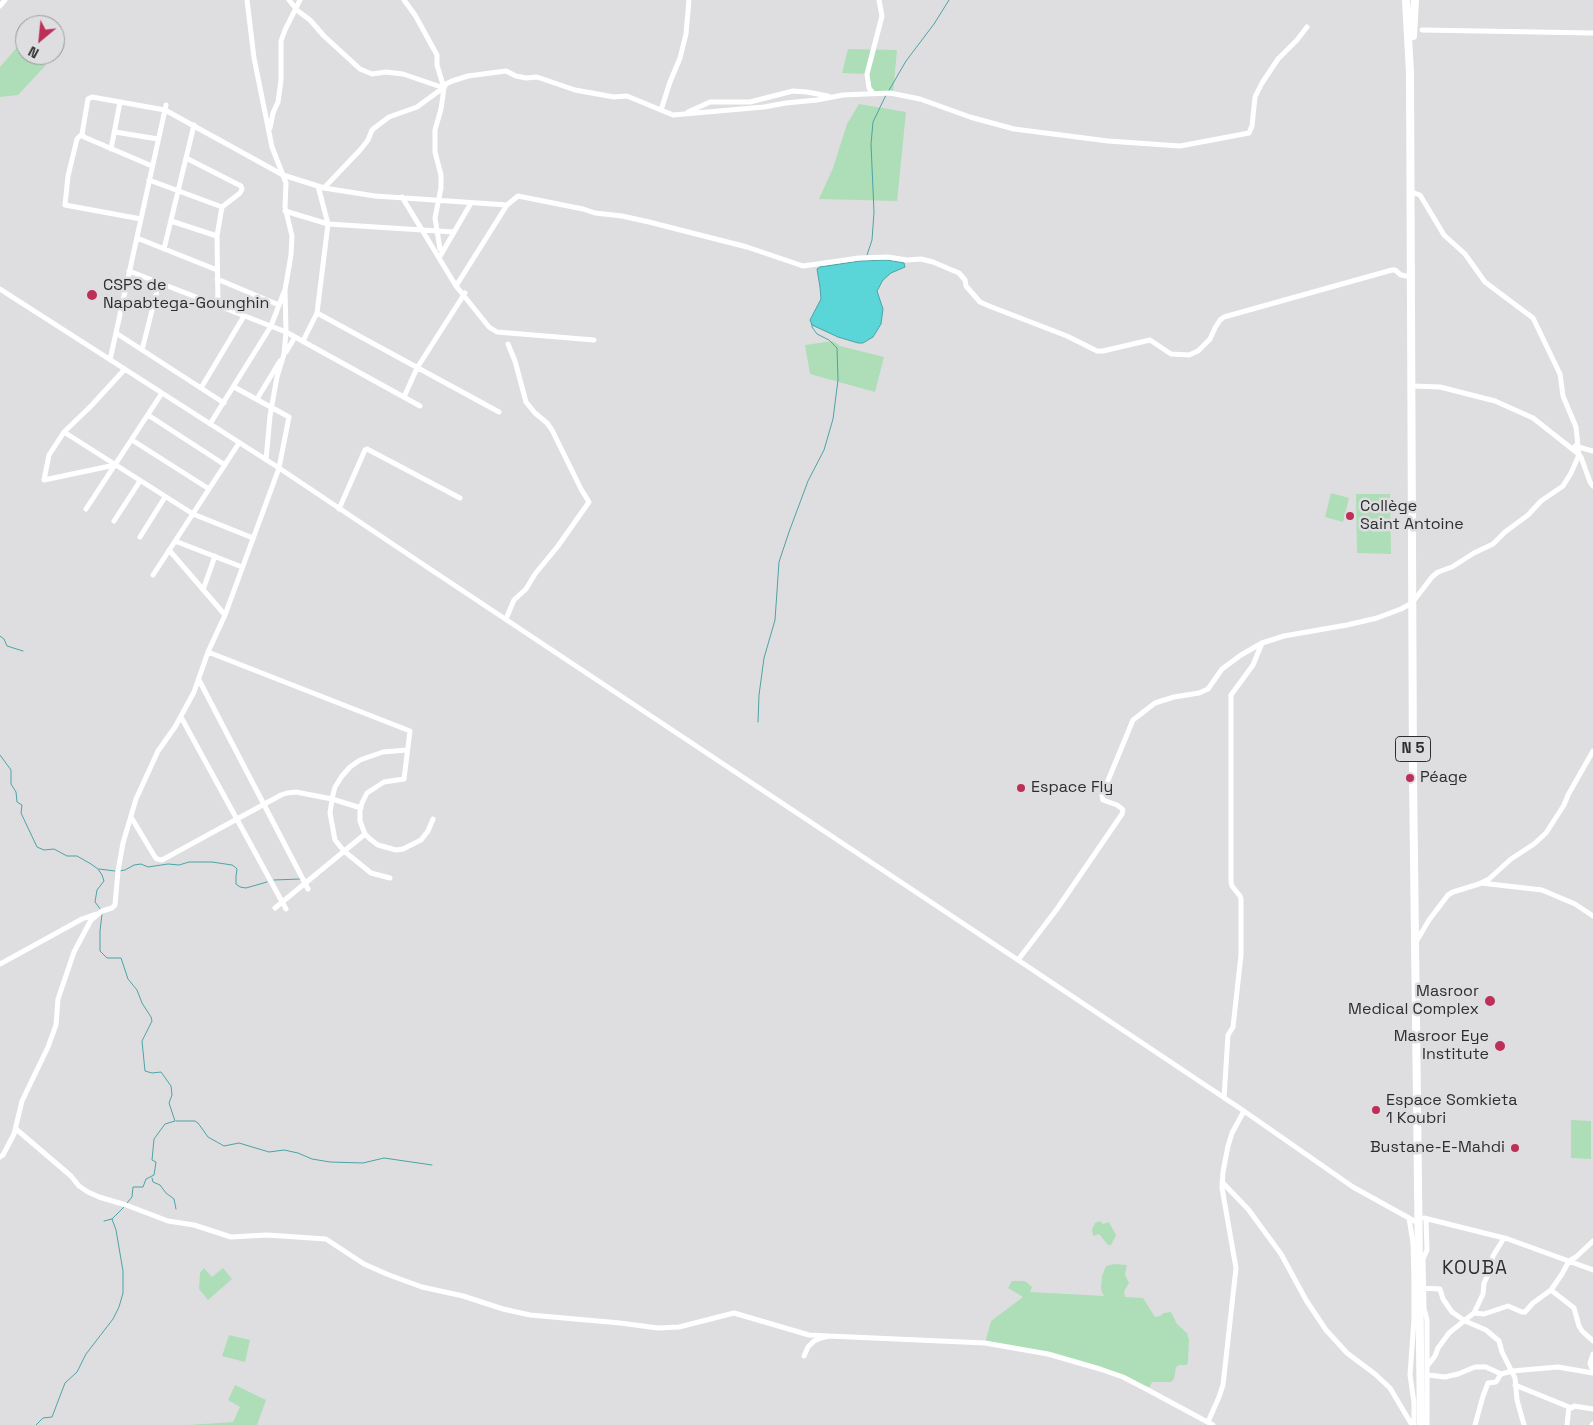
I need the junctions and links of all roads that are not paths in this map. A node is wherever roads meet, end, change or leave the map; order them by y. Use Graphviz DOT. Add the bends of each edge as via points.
graph roads {
  1 [pos="5,0"];
  2 [pos="247,0"];
  3 [pos="289,0"];
  4 [pos="300,0"];
  5 [pos="404,0"];
  6 [pos="690,0"];
  7 [pos="879,0"];
  8 [pos="1406,0"];
  9 [pos="1416,0"];
  10 [pos="0,6"];
  11 [pos="296,9"];
  12 [pos="1307,27"];
  13 [pos="1422,30"];
  14 [pos="1593,33"];
  15 [pos="1410,73"];
  16 [pos="444,88"];
  17 [pos="873,93"];
  18 [pos="830,97"];
  19 [pos="120,102"];
  20 [pos="165,108"];
  21 [pos="661,110"];
  22 [pos="685,114"];
  23 [pos="194,126"];
  24 [pos="270,131"];
  25 [pos="114,132"];
  26 [pos="82,134"];
  27 [pos="158,139"];
  28 [pos="112,149"];
  29 [pos="186,158"];
  30 [pos="152,166"];
  31 [pos="284,175"];
  32 [pos="150,180"];
  33 [pos="318,186"];
  34 [pos="324,188"];
  35 [pos="178,190"];
  36 [pos="1411,192"];
  37 [pos="402,197"];
  38 [pos="440,200"];
  39 [pos="471,203"];
  40 [pos="507,205"];
  41 [pos="222,206"];
  42 [pos="286,211"];
  43 [pos="141,219"];
  44 [pos="171,221"];
  45 [pos="328,224"];
  46 [pos="422,230"];
  47 [pos="436,231"];
  48 [pos="454,232"];
  49 [pos="217,236"];
  50 [pos="137,238"];
  51 [pos="164,249"];
  52 [pos="440,249"];
  53 [pos="438,258"];
  54 [pos="217,270"];
  55 [pos="130,271"];
  56 [pos="1411,277"];
  57 [pos="217,279"];
  58 [pos="159,283"];
  59 [pos="456,286"];
  60 [pos="0,289"];
  61 [pos="285,290"];
  62 [pos="464,295"];
  63 [pos="218,305"];
  64 [pos="279,305"];
  65 [pos="317,313"];
  66 [pos="244,316"];
  67 [pos="271,326"];
  68 [pos="286,332"];
  69 [pos="116,333"];
  70 [pos="295,337"];
  71 [pos="594,340"];
  72 [pos="303,341"];
  73 [pos="508,344"];
  74 [pos="142,350"];
  75 [pos="284,355"];
  76 [pos="110,360"];
  77 [pos="418,368"];
  78 [pos="124,369"];
  79 [pos="234,386"];
  80 [pos="1412,386"];
  81 [pos="201,388"];
  82 [pos="162,393"];
  83 [pos="404,397"];
  84 [pos="257,400"];
  85 [pos="224,403"];
  86 [pos="420,406"];
  87 [pos="271,407"];
  88 [pos="499,412"];
  89 [pos="148,415"];
  90 [pos="210,424"];
  91 [pos="64,432"];
  92 [pos="132,440"];
  93 [pos="239,443"];
  94 [pos="1578,446"];
  95 [pos="1570,447"];
  96 [pos="1593,451"];
  97 [pos="1579,455"];
  98 [pos="266,460"];
  99 [pos="115,465"];
  100 [pos="225,465"];
  101 [pos="278,468"];
  102 [pos="140,481"];
  103 [pos="1593,486"];
  104 [pos="209,489"];
  105 [pos="166,497"];
  106 [pos="460,498"];
  107 [pos="86,509"];
  108 [pos="339,510"];
  109 [pos="193,514"];
  110 [pos="114,521"];
  111 [pos="140,537"];
  112 [pos="254,538"];
  113 [pos="175,541"];
  114 [pos="169,550"];
  115 [pos="215,556"];
  116 [pos="242,567"];
  117 [pos="153,575"];
  118 [pos="203,590"];
  119 [pos="1412,603"];
  120 [pos="225,616"];
  121 [pos="506,619"];
  122 [pos="1262,643"];
  123 [pos="208,652"];
  124 [pos="199,680"];
  125 [pos="181,717"];
  126 [pos="408,750"];
  127 [pos="1593,752"];
  128 [pos="332,799"];
  129 [pos="264,805"];
  130 [pos="361,808"];
  131 [pos="131,816"];
  132 [pos="433,819"];
  133 [pos="237,820"];
  134 [pos="365,834"];
  135 [pos="344,851"];
  136 [pos="390,878"];
  137 [pos="305,883"];
  138 [pos="1480,883"];
  139 [pos="308,889"];
  140 [pos="282,902"];
  141 [pos="274,908"];
  142 [pos="286,909"];
  143 [pos="98,914"];
  144 [pos="1593,916"];
  145 [pos="1415,944"];
  146 [pos="1018,960"];
  147 [pos="0,964"];
  148 [pos="1224,1098"];
  149 [pos="1244,1111"];
  150 [pos="16,1129"];
  151 [pos="0,1157"];
  152 [pos="1222,1182"];
  153 [pos="1409,1218"];
  154 [pos="1421,1220"];
  155 [pos="1504,1238"];
  156 [pos="1593,1242"];
  157 [pos="1569,1261"];
  158 [pos="1593,1270"];
  159 [pos="1421,1288"];
  160 [pos="1551,1290"];
  161 [pos="1474,1314"];
  162 [pos="1465,1321"];
  163 [pos="830,1336"];
  164 [pos="1593,1341"];
  165 [pos="1593,1354"];
  166 [pos="804,1356"];
  167 [pos="1428,1365"];
  168 [pos="1512,1371"];
  169 [pos="1593,1372"];
  170 [pos="1502,1374"];
  171 [pos="1428,1376"];
  172 [pos="1515,1385"];
  173 [pos="1569,1408"];
  174 [pos="1593,1409"];
  175 [pos="1211,1424"];
  176 [pos="1413,1425"];
  177 [pos="1421,1425"];
  178 [pos="1427,1425"];
  179 [pos="1475,1425"];
  180 [pos="1524,1425"];
  181 [pos="1567,1425"];
  1 -- 10 [label="street"];
  2 -- 24 [label="street" via="254,58"];
  3 -- 11 [label="street"];
  4 -- 11 [label="street"];
  5 -- 16 [label="street" via="437,56"];
  6 -- 21 [label="street" via="680,58"];
  7 -- 17 [label="street" via="882,16 867,74"];
  8 -- 15 [label="highway, N 5"];
  9 -- 15 [label="highway, N 5"];
  11 -- 16 [label="street" via="360,69 372,74 403,74"];
  11 -- 24 [label="street" via="281,41 280,85"];
  12 -- 17 [label="street" via="1262,83 1255,97 1249,133 1180,146 1014,129 920,99"];
  13 -- 14 [label="street"];
  15 -- 36 [label="highway, N 5"];
  16 -- 21 [label="street" via="446,84 468,76 506,71 575,90 627,96"];
  16 -- 34 [label="street" via="417,107 389,117 372,130 361,149"];
  16 -- 38 [label="street" via="434,144 441,175"];
  17 -- 18 [label="street"];
  18 -- 22 [label="street"];
  18 -- 22 [label="street" via="793,91 750,102 710,102"];
  19 -- 20 [label="street"];
  19 -- 25 [label="street"];
  19 -- 26 [label="street" via="88,98"];
  20 -- 23 [label="street"];
  20 -- 27 [label="street"];
  21 -- 22 [label="street" via="673,115"];
  23 -- 29 [label="street"];
  23 -- 31 [label="street"];
  24 -- 31 [label="street" via="272,147"];
  25 -- 27 [label="street"];
  25 -- 28 [label="street"];
  26 -- 28 [label="street"];
  26 -- 43 [label="street" via="77,139 68,176 65,205"];
  27 -- 30 [label="street"];
  28 -- 30 [label="street"];
  29 -- 35 [label="street"];
  29 -- 41 [label="street" via="241,186 240,193"];
  30 -- 32 [label="street"];
  31 -- 33 [label="street"];
  31 -- 42 [label="street"];
  32 -- 35 [label="street"];
  32 -- 43 [label="street"];
  33 -- 34 [label="street"];
  33 -- 45 [label="street"];
  34 -- 37 [label="street"];
  35 -- 41 [label="street"];
  35 -- 44 [label="street"];
  36 -- 56 [label="highway, N 5"];
  36 -- 94 [label="street" via="1420,196 1444,235 1465,254 1485,282 1533,318 1560,374 1563,396 1576,427"];
  37 -- 38 [label="street"];
  37 -- 46 [label="street"];
  38 -- 39 [label="street"];
  38 -- 47 [label="street"];
  39 -- 40 [label="street"];
  39 -- 48 [label="street"];
  40 -- 56 [label="street" via="518,196 637,219 747,247 803,266 859,258 927,260 960,273 980,302 1097,351 1150,340 1171,354 1189,355 1210,339 1224,317 1392,270"];
  40 -- 59 [label="street"];
  41 -- 49 [label="street"];
  42 -- 45 [label="street"];
  42 -- 61 [label="street" via="292,236"];
  43 -- 50 [label="street"];
  44 -- 49 [label="street"];
  44 -- 51 [label="street"];
  45 -- 46 [label="street"];
  45 -- 65 [label="street"];
  46 -- 47 [label="street"];
  46 -- 53 [label="street"];
  47 -- 48 [label="street"];
  47 -- 52 [label="street"];
  48 -- 53 [label="street"];
  49 -- 54 [label="street"];
  50 -- 51 [label="street"];
  50 -- 55 [label="street"];
  51 -- 54 [label="street"];
  53 -- 59 [label="street"];
  54 -- 57 [label="street"];
  55 -- 58 [label="street"];
  55 -- 69 [label="street"];
  56 -- 80 [label="highway, N 5"];
  57 -- 63 [label="street"];
  57 -- 64 [label="street"];
  58 -- 63 [label="street"];
  58 -- 74 [label="street"];
  59 -- 62 [label="street"];
  60 -- 76 [label="street"];
  61 -- 64 [label="street"];
  61 -- 68 [label="street"];
  62 -- 71 [label="street" via="485,324 497,332"];
  62 -- 77 [label="street"];
  63 -- 66 [label="street"];
  64 -- 67 [label="street"];
  65 -- 72 [label="street"];
  65 -- 77 [label="street"];
  66 -- 67 [label="street"];
  66 -- 81 [label="street"];
  67 -- 68 [label="street"];
  67 -- 79 [label="street"];
  68 -- 70 [label="street"];
  68 -- 75 [label="street"];
  69 -- 74 [label="street"];
  69 -- 76 [label="street"];
  70 -- 72 [label="street"];
  70 -- 75 [label="street"];
  72 -- 83 [label="street"];
  73 -- 121 [label="street" via="526,402 552,430 590,502 526,589 514,600"];
  74 -- 81 [label="street"];
  75 -- 84 [label="street"];
  75 -- 87 [label="street"];
  76 -- 78 [label="street"];
  77 -- 83 [label="street"];
  77 -- 88 [label="street"];
  78 -- 82 [label="street"];
  78 -- 91 [label="street"];
  79 -- 84 [label="street"];
  79 -- 85 [label="street"];
  80 -- 95 [label="street" via="1440,387 1495,401 1533,418"];
  80 -- 119 [label="highway, N 5"];
  81 -- 85 [label="street"];
  82 -- 89 [label="street"];
  82 -- 90 [label="street"];
  83 -- 86 [label="street"];
  84 -- 87 [label="street"];
  85 -- 90 [label="street"];
  87 -- 98 [label="street"];
  87 -- 101 [label="street" via="289,417"];
  89 -- 92 [label="street"];
  89 -- 100 [label="street"];
  90 -- 93 [label="street"];
  91 -- 99 [label="street"];
  91 -- 99 [label="street" via="49,455 44,480"];
  92 -- 99 [label="street"];
  92 -- 104 [label="street"];
  93 -- 98 [label="street"];
  93 -- 100 [label="street"];
  94 -- 95 [label="street"];
  94 -- 96 [label="street"];
  94 -- 97 [label="street"];
  95 -- 97 [label="street"];
  97 -- 103 [label="street"];
  97 -- 119 [label="street" via="1563,486 1494,544 1438,572"];
  98 -- 101 [label="street"];
  99 -- 102 [label="street"];
  99 -- 107 [label="street"];
  100 -- 104 [label="street"];
  101 -- 108 [label="street"];
  101 -- 112 [label="street"];
  102 -- 105 [label="street"];
  102 -- 110 [label="street"];
  104 -- 109 [label="street"];
  105 -- 109 [label="street"];
  105 -- 111 [label="street"];
  106 -- 108 [label="street" via="367,449"];
  108 -- 121 [label="street"];
  109 -- 112 [label="street"];
  109 -- 113 [label="street"];
  112 -- 116 [label="street"];
  113 -- 114 [label="street"];
  113 -- 115 [label="street"];
  114 -- 117 [label="street"];
  114 -- 118 [label="street"];
  115 -- 116 [label="street"];
  115 -- 118 [label="street"];
  116 -- 120 [label="street"];
  118 -- 120 [label="street"];
  119 -- 122 [label="street" via="1377,618"];
  119 -- 145 [label="highway, N 5"];
  120 -- 123 [label="street"];
  121 -- 146 [label="street"];
  122 -- 146 [label="street" via="1222,669 1208,689 1199,694 1155,703 1131,722 1102,795 1103,800 1121,808 1122,814"];
  122 -- 148 [label="street" via="1253,664 1231,695 1231,882 1240,896 1241,955 1232,1027 1228,1035"];
  123 -- 124 [label="street"];
  123 -- 126 [label="street" via="410,731"];
  124 -- 125 [label="street"];
  124 -- 129 [label="street"];
  125 -- 131 [label="street" via="158,751"];
  125 -- 133 [label="street"];
  126 -- 128 [label="street" via="383,752 360,760 342,776"];
  126 -- 130 [label="street" via="404,779 374,787 367,793"];
  127 -- 138 [label="street" via="1546,833"];
  128 -- 129 [label="street" via="296,792 281,795"];
  128 -- 130 [label="street"];
  128 -- 135 [label="street" via="330,813 335,840"];
  129 -- 133 [label="street"];
  129 -- 137 [label="street"];
  130 -- 134 [label="street" via="360,821"];
  131 -- 133 [label="street" via="158,860"];
  131 -- 143 [label="street" via="119,865 115,905"];
  132 -- 134 [label="street" via="421,840 403,849 378,845"];
  133 -- 140 [label="street"];
  134 -- 135 [label="street"];
  135 -- 136 [label="street" via="371,873"];
  135 -- 137 [label="street"];
  137 -- 139 [label="street"];
  137 -- 140 [label="street"];
  138 -- 144 [label="street" via="1542,890 1575,904"];
  138 -- 145 [label="street" via="1448,895"];
  140 -- 141 [label="street"];
  140 -- 142 [label="street"];
  143 -- 147 [label="street" via="82,919"];
  143 -- 150 [label="street" via="91,920 72,957 58,999 56,1025 22,1101"];
  145 -- 154 [label="highway, N 5"];
  146 -- 148 [label="street"];
  148 -- 149 [label="street"];
  149 -- 152 [label="street" via="1232,1133"];
  149 -- 153 [label="street" via="1353,1187"];
  150 -- 151 [label="street"];
  150 -- 163 [label="street" via="79,1186 99,1197 230,1237 326,1239 364,1264 389,1275 502,1309 530,1315 658,1328 734,1313 809,1335"];
  152 -- 175 [label="street" via="1236,1268 1223,1385"];
  152 -- 176 [label="street" via="1248,1209 1281,1254 1326,1330 1347,1354 1383,1380"];
  153 -- 154 [label="street"];
  153 -- 176 [label="street" via="1414,1280 1410,1375"];
  154 -- 155 [label="street"];
  154 -- 159 [label="highway, N 5"];
  155 -- 157 [label="street"];
  155 -- 161 [label="street" via="1494,1256"];
  156 -- 157 [label="street"];
  157 -- 158 [label="street"];
  157 -- 160 [label="street"];
  159 -- 162 [label="street" via="1440,1289 1452,1312"];
  159 -- 167 [label="street" via="1427,1320"];
  159 -- 177 [label="highway, N 5"];
  160 -- 161 [label="street" via="1525,1312 1508,1306"];
  160 -- 164 [label="street" via="1574,1308 1579,1326"];
  161 -- 162 [label="street"];
  162 -- 167 [label="street" via="1449,1333"];
  162 -- 168 [label="street" via="1495,1336"];
  163 -- 166 [label="street" via="814,1341"];
  163 -- 175 [label="street" via="985,1343 1048,1354 1123,1378"];
  165 -- 169 [label="street" via="1590,1363"];
  167 -- 171 [label="street"];
  168 -- 169 [label="street" via="1558,1367"];
  168 -- 170 [label="street"];
  168 -- 172 [label="street"];
  170 -- 171 [label="street" via="1475,1367 1445,1378"];
  170 -- 179 [label="street" via="1496,1382 1488,1383"];
  171 -- 178 [label="street"];
  172 -- 173 [label="street"];
  172 -- 180 [label="street"];
  173 -- 174 [label="street"];
  173 -- 181 [label="street"];
}
